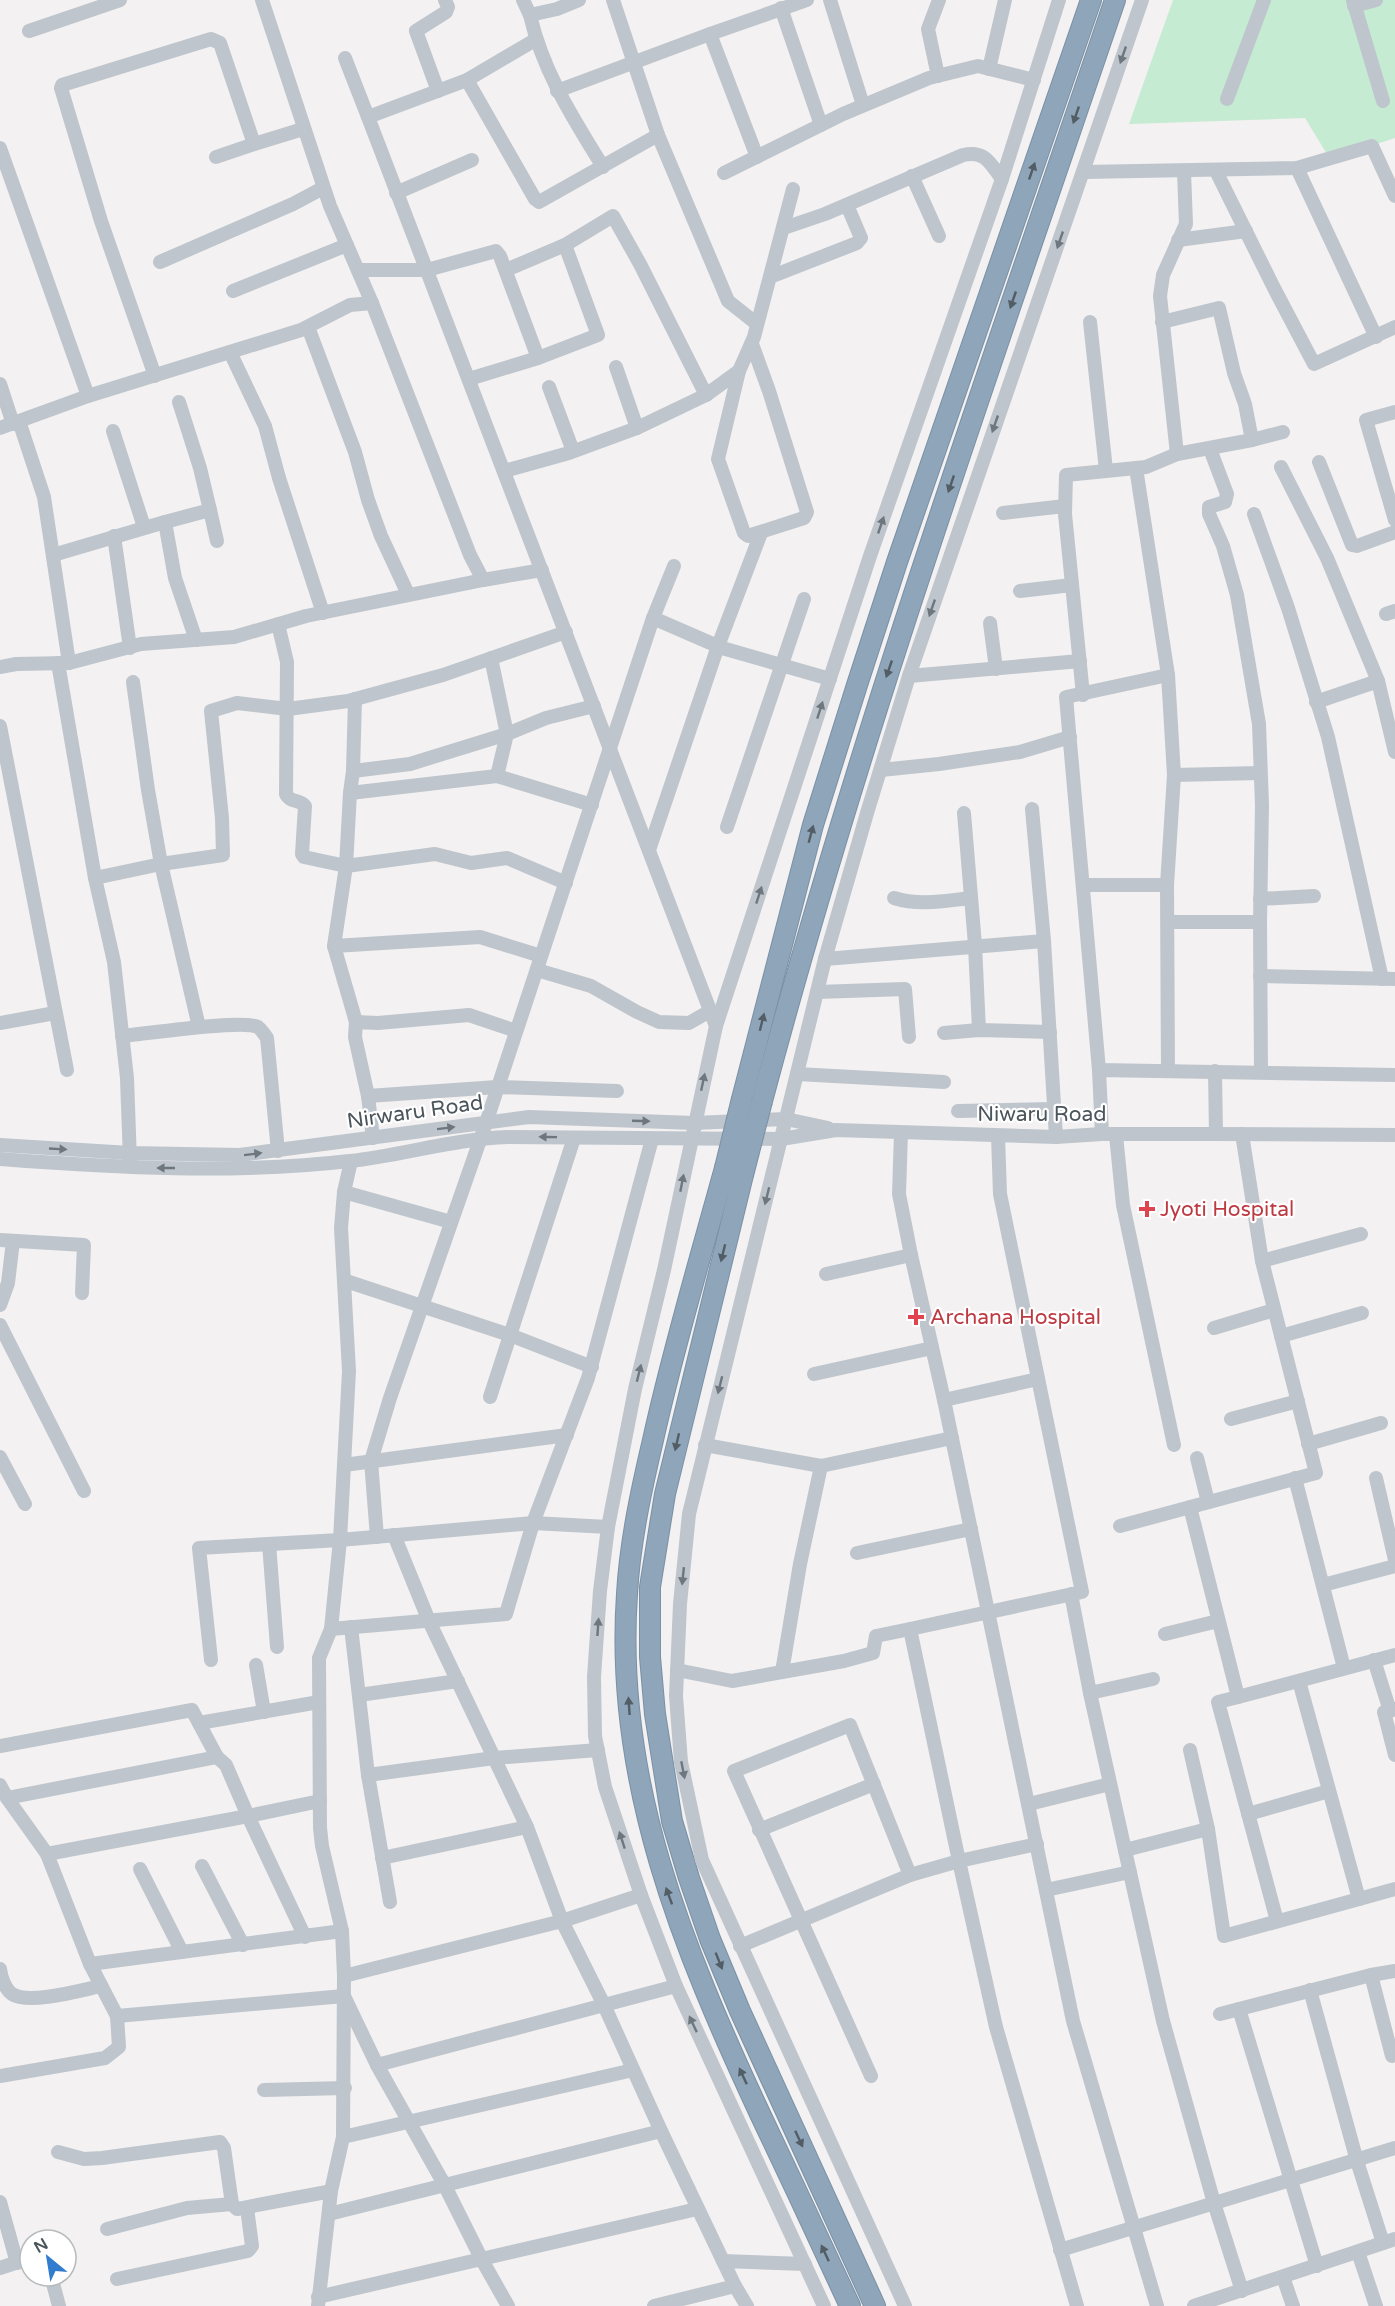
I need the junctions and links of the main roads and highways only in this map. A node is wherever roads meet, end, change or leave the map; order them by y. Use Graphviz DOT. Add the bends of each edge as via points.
graph roads {
  1 [pos="1091,0"];
  2 [pos="1115,0"];
  3 [pos="752,1100"];
  4 [pos="734,1172"];
  5 [pos="850,2306"];
  6 [pos="875,2306"];
  3 -- 1 [label="highway, one-way" via="813,825 897,562"];
  2 -- 3 [label="highway, one-way" via="885,681"];
  3 -- 4 [label="highway, bridge"];
  5 -- 4 [label="highway, one-way" via="718,2023 683,1935 652,1841 631,1726 625,1654 626,1603 636,1522 676,1344"];
  4 -- 6 [label="highway, one-way" via="665,1494 650,1587 655,1714 672,1821 710,1939"];
}
